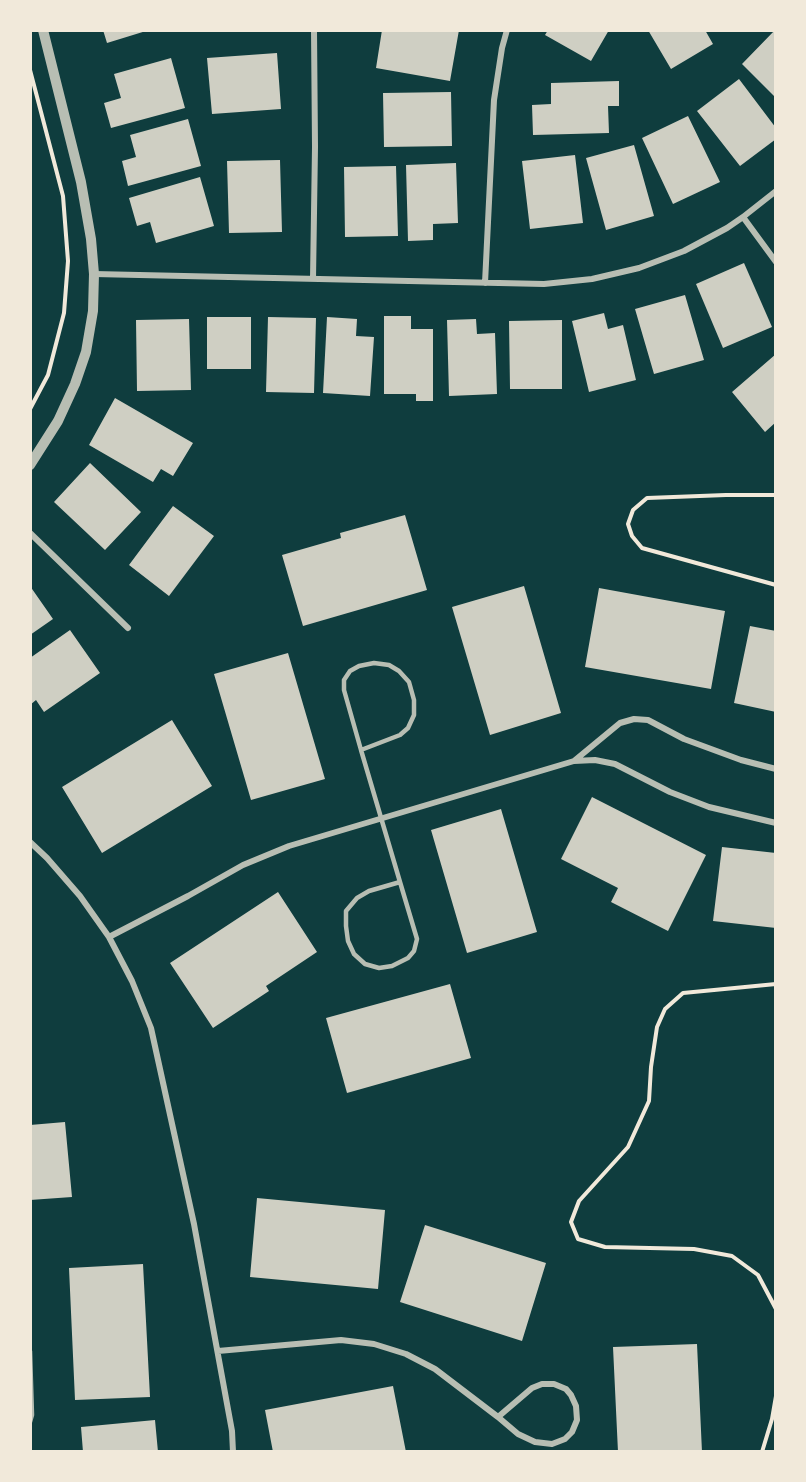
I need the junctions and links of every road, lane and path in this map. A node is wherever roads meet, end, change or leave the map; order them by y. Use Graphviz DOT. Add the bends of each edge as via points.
graph roads {
  1 [pos="43,30"];
  2 [pos="314,30"];
  3 [pos="507,30"];
  4 [pos="30,70"];
  5 [pos="30,96"];
  6 [pos="37,96"];
  7 [pos="776,191"];
  8 [pos="743,217"];
  9 [pos="776,262"];
  10 [pos="94,274"];
  11 [pos="313,279"];
  12 [pos="485,283"];
  13 [pos="30,409"];
  14 [pos="30,465"];
  15 [pos="776,495"];
  16 [pos="30,533"];
  17 [pos="776,585"];
  18 [pos="128,628"];
  19 [pos="361,750"];
  20 [pos="574,761"];
  21 [pos="776,770"];
  22 [pos="382,819"];
  23 [pos="776,824"];
  24 [pos="30,842"];
  25 [pos="400,882"];
  26 [pos="109,937"];
  27 [pos="776,984"];
  28 [pos="776,1309"];
  29 [pos="30,1351"];
  30 [pos="218,1351"];
  31 [pos="776,1396"];
  32 [pos="498,1417"];
  33 [pos="30,1422"];
  34 [pos="233,1452"];
  35 [pos="762,1452"];
  1 -- 10 [label="street" via="81,182"];
  2 -- 11 [label="street"];
  3 -- 12 [label="street" via="494,100"];
  4 -- 6 [label="path"];
  5 -- 6 [label="path"];
  6 -- 13 [label="path" via="63,196 68,261 64,313 48,375"];
  7 -- 8 [label="street"];
  8 -- 9 [label="street"];
  8 -- 12 [label="street" via="684,251 639,268 592,279 544,284"];
  10 -- 11 [label="street"];
  10 -- 14 [label="street" via="86,352 58,421"];
  11 -- 12 [label="street"];
  15 -- 17 [label="path" via="647,498 633,510 628,524 642,548"];
  16 -- 18 [label="street"];
  19 -- 19 [label="lane" via="400,735 414,715 409,682 389,665 359,666 344,680"];
  19 -- 22 [label="lane"];
  20 -- 21 [label="street" via="620,723 634,719 648,720 694,743"];
  20 -- 22 [label="street"];
  20 -- 23 [label="street" via="615,764 709,807"];
  22 -- 25 [label="lane"];
  22 -- 26 [label="street" via="289,846 243,865"];
  24 -- 26 [label="street" via="80,896"];
  25 -- 25 [label="lane" via="417,939 414,951 392,966 365,964 348,941 346,911 369,891"];
  26 -- 30 [label="street" via="151,1028"];
  27 -- 28 [label="path" via="683,993 665,1009 657,1027 649,1101 628,1147 579,1201 571,1222 578,1239 605,1247 694,1249 732,1256 758,1275"];
  29 -- 33 [label="lane"];
  30 -- 32 [label="street" via="341,1340 374,1344 435,1369"];
  30 -- 34 [label="street"];
  31 -- 35 [label="path"];
  32 -- 32 [label="street" via="518,1434 552,1444 565,1439 577,1419 571,1395 554,1384 532,1388"];
}
